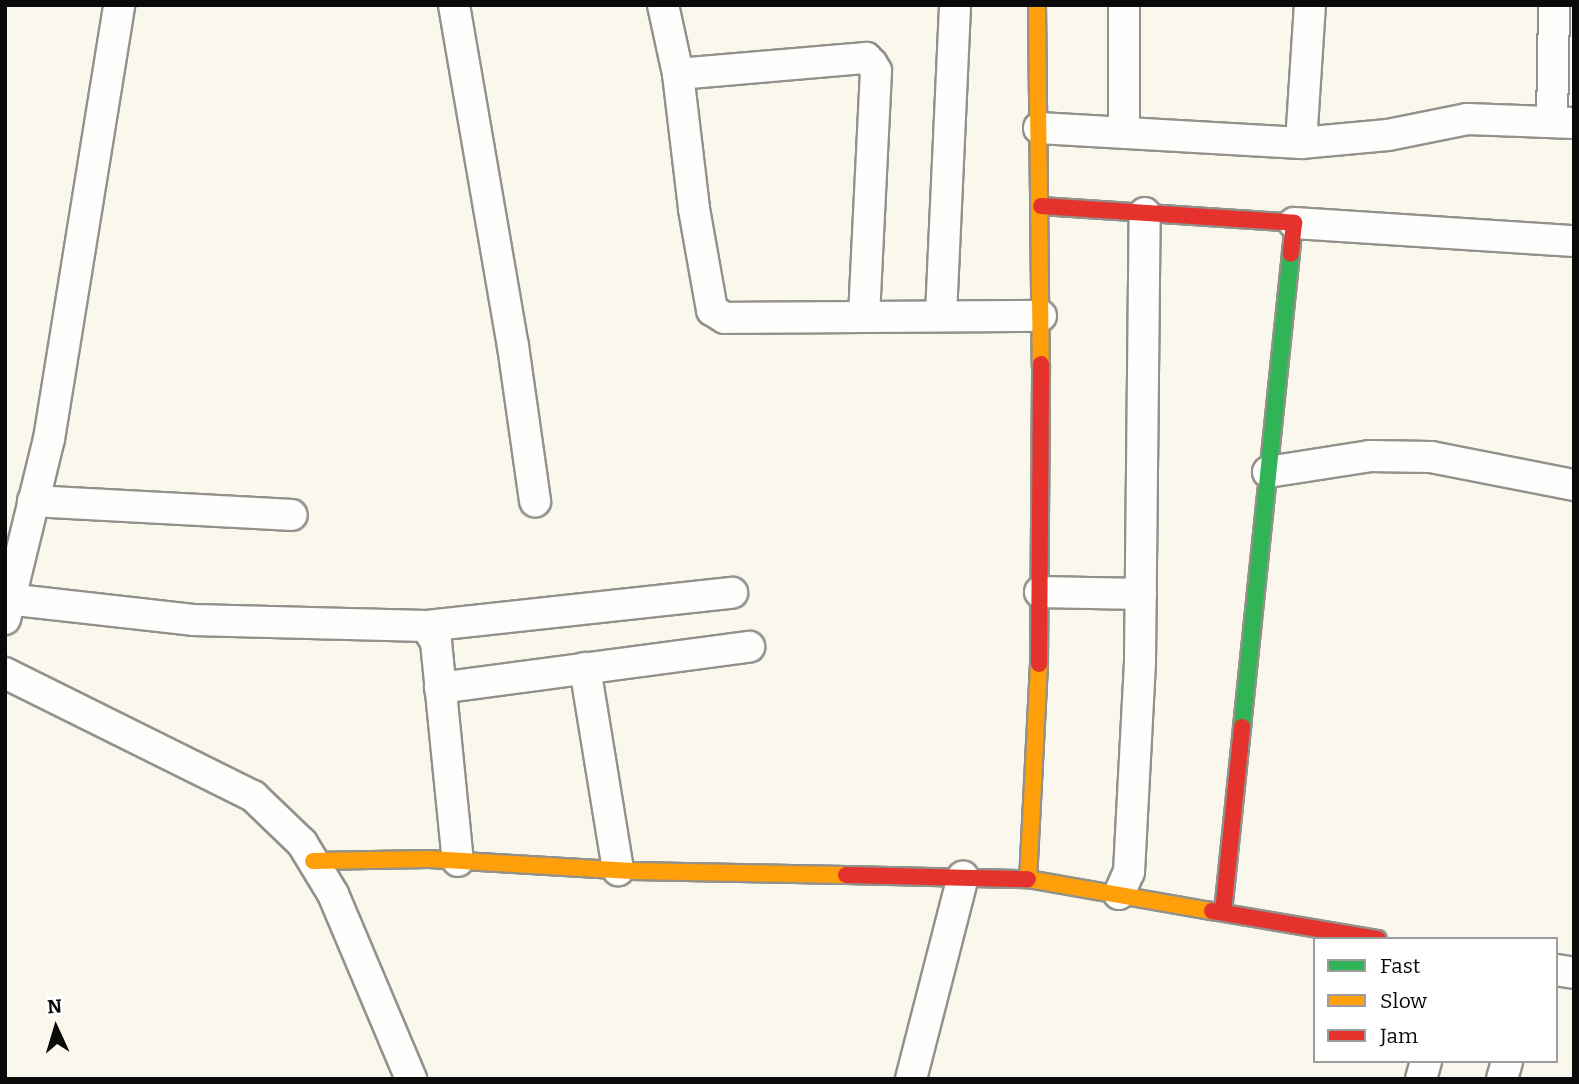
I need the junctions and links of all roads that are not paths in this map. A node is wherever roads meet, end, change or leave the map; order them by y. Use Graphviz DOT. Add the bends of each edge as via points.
graph roads {
  1 [pos="119,5"];
  2 [pos="454,5"];
  3 [pos="663,5"];
  4 [pos="954,5"];
  5 [pos="1037,5"];
  6 [pos="1124,5"];
  7 [pos="1310,5"];
  8 [pos="1554,5"];
  9 [pos="678,74"];
  10 [pos="1563,123"];
  11 [pos="1039,128"];
  12 [pos="1124,133"];
  13 [pos="1301,143"];
  14 [pos="1041,205"];
  15 [pos="1145,213"];
  16 [pos="1294,223"];
  17 [pos="1574,241"];
  18 [pos="864,315"];
  19 [pos="941,315"];
  20 [pos="1041,316"];
  21 [pos="1268,472"];
  22 [pos="1574,485"];
  23 [pos="33,501"];
  24 [pos="535,501"];
  25 [pos="292,515"];
  26 [pos="1041,592"];
  27 [pos="732,593"];
  28 [pos="1141,594"];
  29 [pos="6,609"];
  30 [pos="426,626"];
  31 [pos="749,647"];
  32 [pos="585,668"];
  33 [pos="5,673"];
  34 [pos="440,688"];
  35 [pos="313,861"];
  36 [pos="458,861"];
  37 [pos="618,870"];
  38 [pos="963,877"];
  39 [pos="1028,879"];
  40 [pos="1119,894"];
  41 [pos="1223,912"];
  42 [pos="1367,937"];
  43 [pos="411,1079"];
  44 [pos="911,1079"];
  1 -- 23 [label="street" via="49,439"];
  2 -- 24 [label="street"];
  3 -- 9 [label="street"];
  4 -- 19 [label="street"];
  5 -- 11 [label="street"];
  6 -- 12 [label="street"];
  7 -- 13 [label="street"];
  8 -- 10 [label="street"];
  9 -- 18 [label="street" via="712,310 725,318"];
  9 -- 18 [label="street" via="866,58 872,64 876,71"];
  10 -- 13 [label="street" via="1467,119 1388,135"];
  11 -- 12 [label="street"];
  11 -- 14 [label="street"];
  12 -- 13 [label="street"];
  14 -- 15 [label="street"];
  14 -- 20 [label="street"];
  15 -- 16 [label="street"];
  15 -- 28 [label="street"];
  16 -- 17 [label="street"];
  16 -- 21 [label="street"];
  18 -- 19 [label="street"];
  19 -- 20 [label="street"];
  20 -- 26 [label="street"];
  21 -- 22 [label="street" via="1370,456 1431,457"];
  21 -- 41 [label="street"];
  23 -- 25 [label="street"];
  23 -- 29 [label="street"];
  26 -- 28 [label="street"];
  26 -- 39 [label="street"];
  27 -- 30 [label="street"];
  28 -- 40 [label="street" via="1129,872"];
  29 -- 30 [label="street"];
  30 -- 34 [label="street" via="436,642"];
  31 -- 32 [label="street"];
  32 -- 34 [label="street"];
  32 -- 37 [label="street"];
  33 -- 35 [label="street" via="253,796 302,843"];
  34 -- 36 [label="street"];
  35 -- 36 [label="street"];
  35 -- 43 [label="street" via="333,894"];
  36 -- 37 [label="street"];
  37 -- 38 [label="street"];
  38 -- 39 [label="street"];
  38 -- 44 [label="street"];
  39 -- 40 [label="street"];
  40 -- 41 [label="street"];
  41 -- 42 [label="street"];
}
